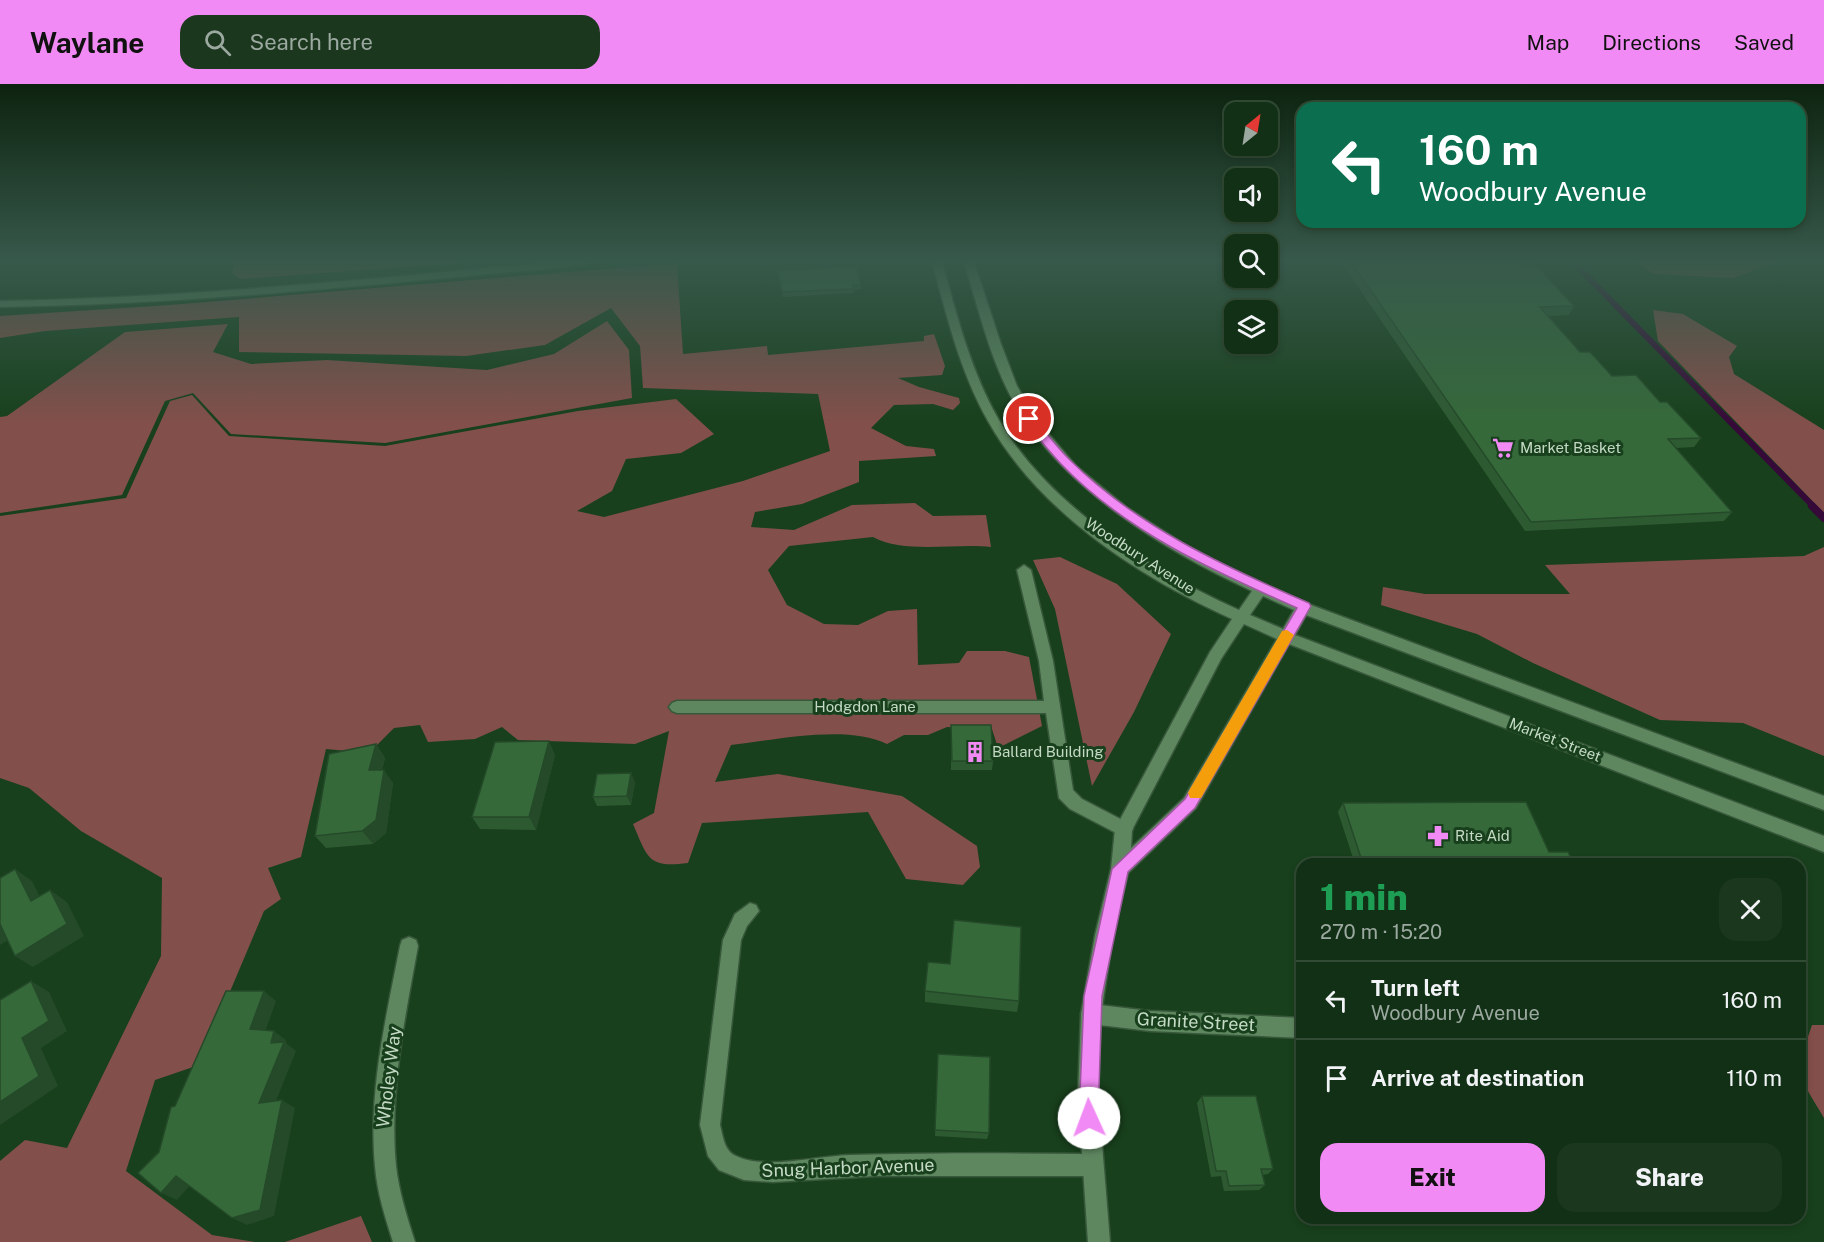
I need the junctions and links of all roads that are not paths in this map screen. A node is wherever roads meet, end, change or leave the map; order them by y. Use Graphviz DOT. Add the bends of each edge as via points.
graph roads {
  1 [pos="953,316"];
  2 [pos="988,316"];
  3 [pos="1024,570"];
  4 [pos="1261,588"];
  5 [pos="1304,606"];
  6 [pos="1242,616"];
  7 [pos="1286,636"];
  8 [pos="677,706"];
  9 [pos="1053,707"];
  10 [pos="1824,803"];
  11 [pos="1124,829"];
  12 [pos="1824,844"];
  13 [pos="1120,869"];
  14 [pos="750,910"];
  15 [pos="409,946"];
  16 [pos="1091,1014"];
  17 [pos="1296,1028"];
  18 [pos="1091,1165"];
  19 [pos="404,1242"];
  20 [pos="1100,1242"];
  1 -- 6 [label="street, Woodbury Avenue" via="983,402 1025,465 1064,503 1122,548 1192,592"];
  2 -- 4 [label="street, Woodbury Avenue" via="1017,398 1045,440 1087,482 1142,524 1196,557"];
  3 -- 9 [label="street" via="1036,612"];
  4 -- 5 [label="street, Woodbury Avenue"];
  4 -- 6 [label="street"];
  5 -- 7 [label="street"];
  5 -- 10 [label="street"];
  6 -- 7 [label="street, Woodbury Avenue"];
  6 -- 11 [label="street" via="1215,656"];
  7 -- 12 [label="street, Market Street"];
  7 -- 13 [label="street" via="1190,803"];
  8 -- 9 [label="street, Hodgdon Lane"];
  9 -- 11 [label="street" via="1065,793 1076,804"];
  11 -- 13 [label="street"];
  13 -- 16 [label="street"];
  14 -- 18 [label="street, Snug Harbor Avenue" via="732,940 710,1125 714,1150 730,1166 753,1172 968,1163"];
  15 -- 19 [label="street, Wholey Way" via="386,1075 381,1131 388,1181"];
  16 -- 17 [label="street, Granite Street" via="1150,1021"];
  16 -- 18 [label="street"];
  18 -- 20 [label="street"];
}
